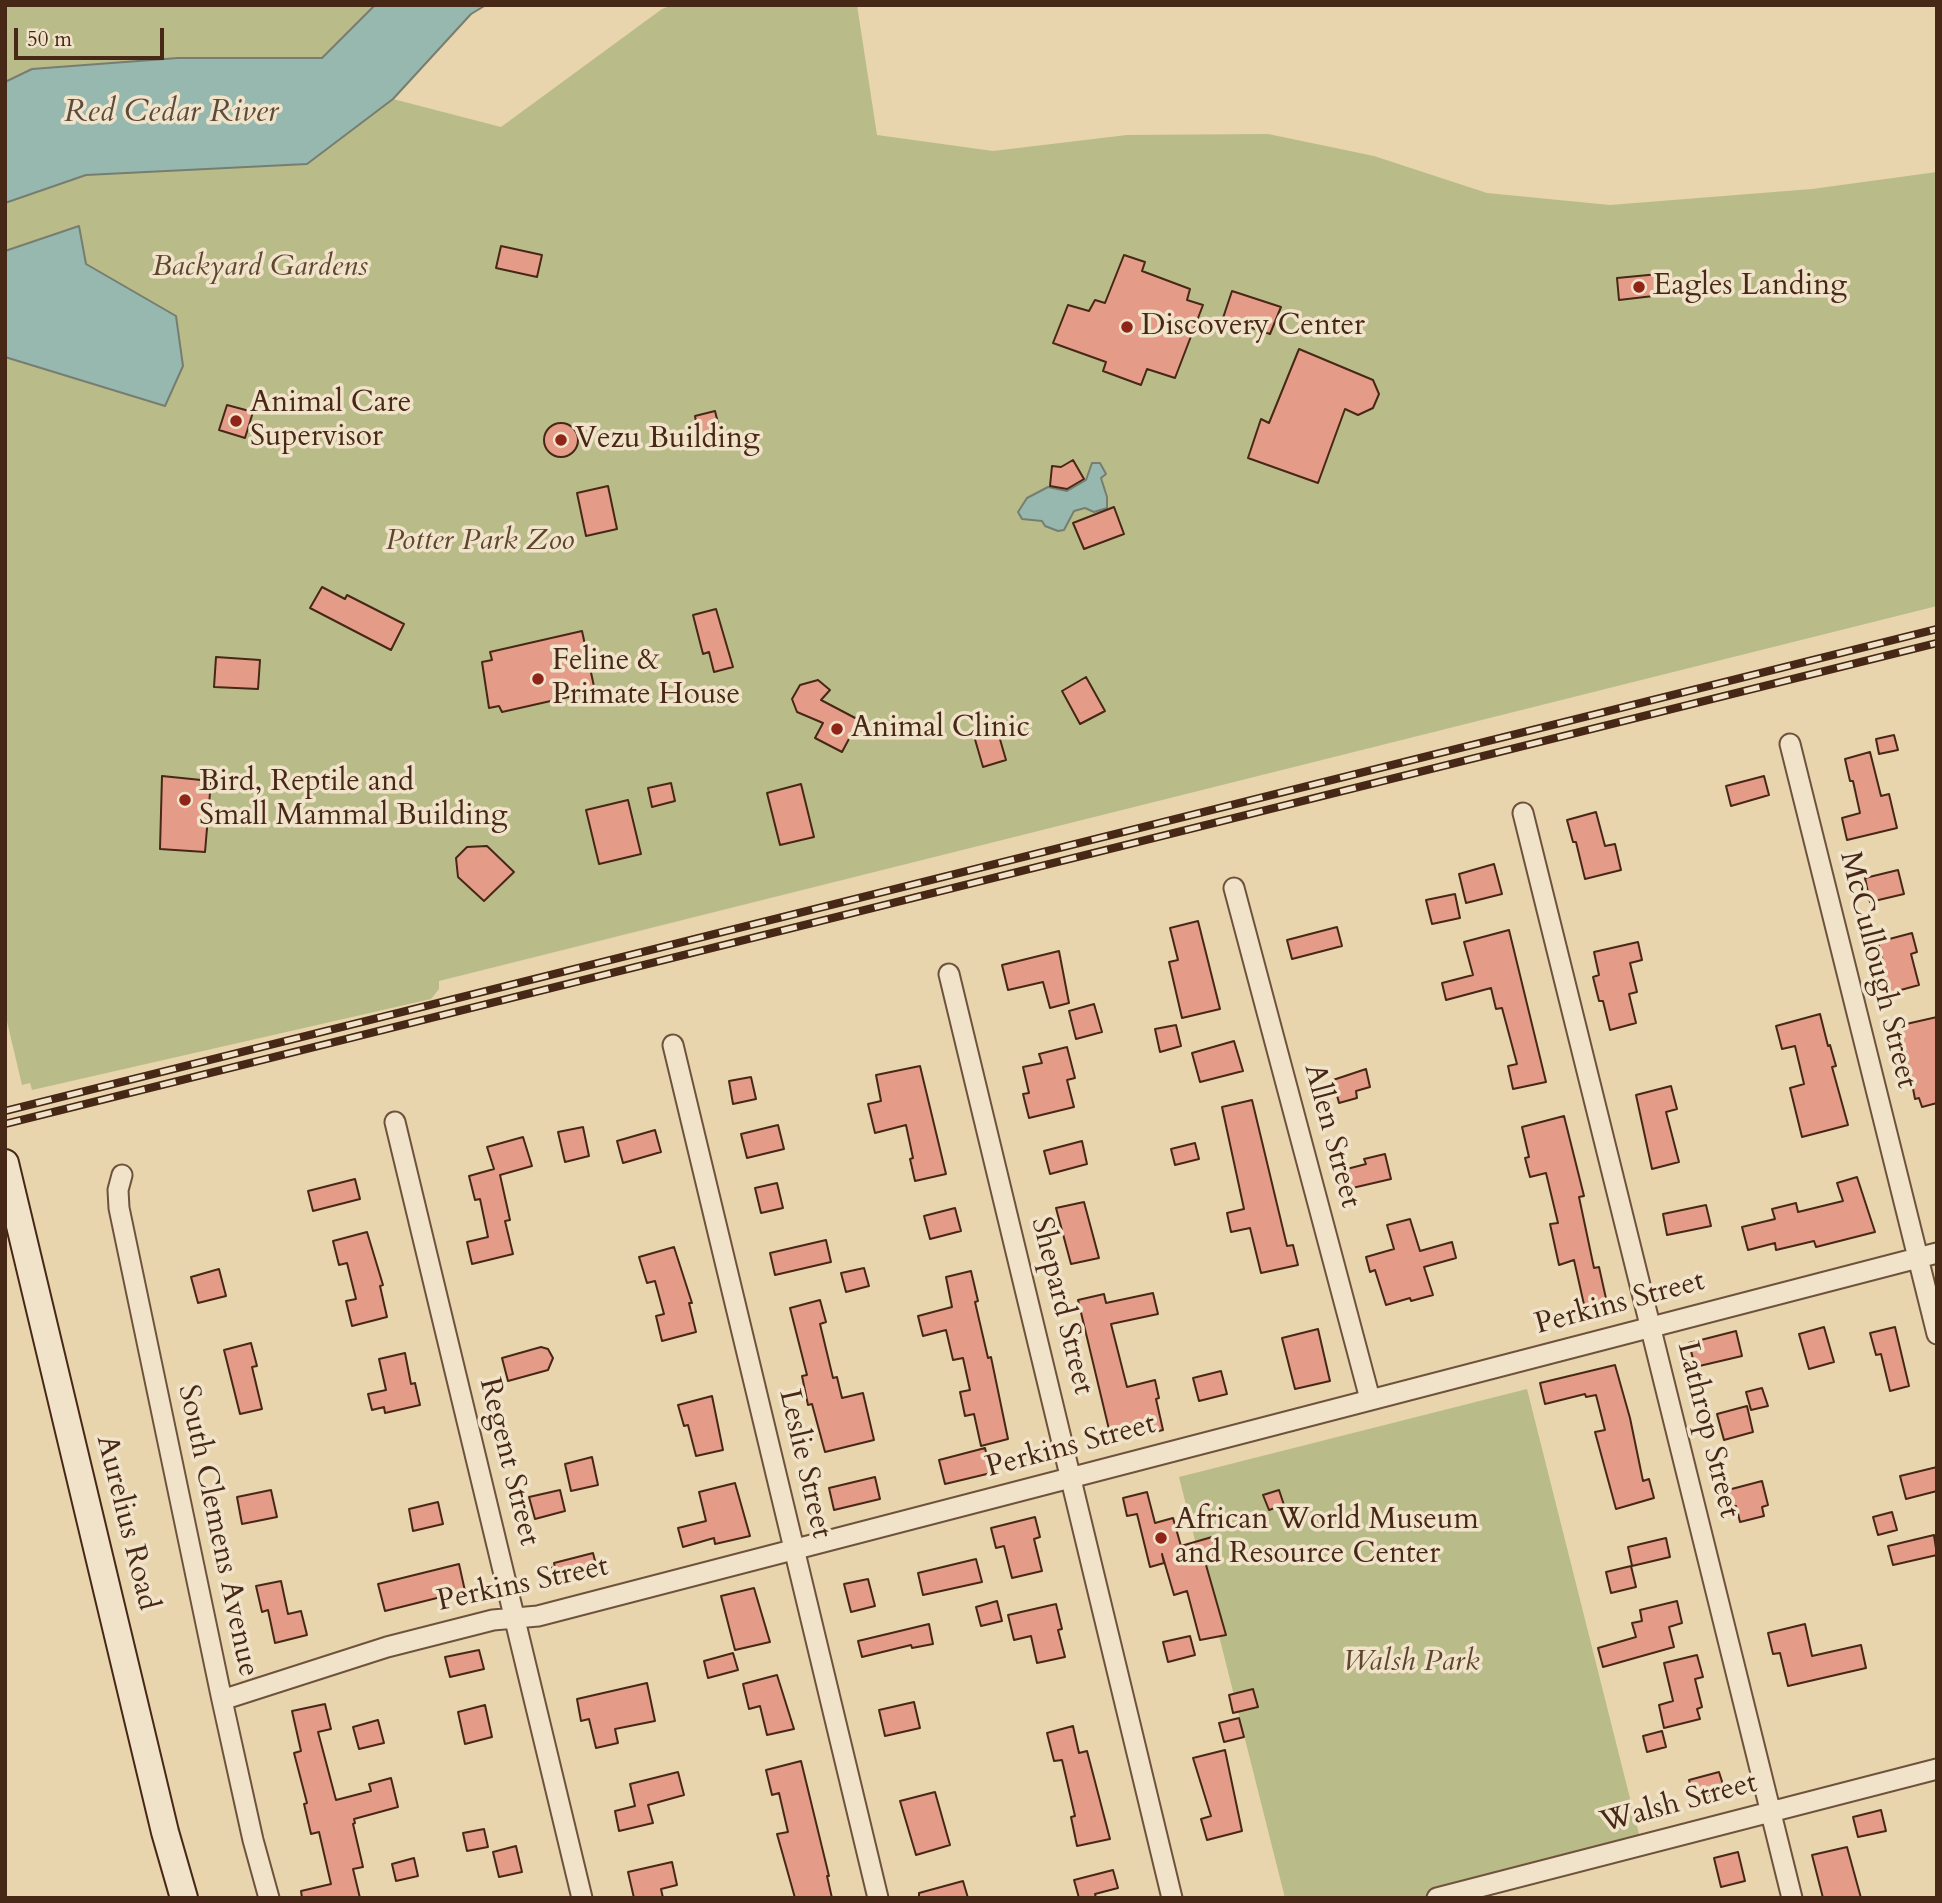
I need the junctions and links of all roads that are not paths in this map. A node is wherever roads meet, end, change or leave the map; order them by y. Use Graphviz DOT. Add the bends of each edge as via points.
graph roads {
  1 [pos="1790,744"];
  2 [pos="1523,813"];
  3 [pos="1234,888"];
  4 [pos="949,974"];
  5 [pos="673,1045"];
  6 [pos="395,1122"];
  7 [pos="5,1163"];
  8 [pos="122,1175"];
  9 [pos="1927,1255"];
  10 [pos="1651,1326"];
  11 [pos="1937,1334"];
  12 [pos="1370,1399"];
  13 [pos="1072,1478"];
  14 [pos="794,1550"];
  15 [pos="516,1619"];
  16 [pos="222,1700"];
  17 [pos="1937,1769"];
  18 [pos="1771,1811"];
  19 [pos="184,1898"];
  20 [pos="269,1898"];
  21 [pos="582,1898"];
  22 [pos="878,1898"];
  23 [pos="1172,1898"];
  24 [pos="1437,1898"];
  25 [pos="1792,1898"];
  1 -- 9 [label="street, McCullough Street"];
  2 -- 10 [label="street, Lathrop Street"];
  3 -- 12 [label="street, Allen Street"];
  4 -- 13 [label="street, Shepard Street"];
  5 -- 14 [label="street, Leslie Street"];
  6 -- 15 [label="street, Regent Street"];
  7 -- 19 [label="street, Aurelius Road"];
  8 -- 16 [label="street, South Clemens Avenue" via="119,1208"];
  9 -- 10 [label="street, Perkins Street"];
  9 -- 11 [label="street, McCullough Street"];
  10 -- 12 [label="street, Perkins Street"];
  10 -- 18 [label="street, Lathrop Street"];
  12 -- 13 [label="street, Perkins Street"];
  13 -- 14 [label="street, Perkins Street"];
  13 -- 23 [label="street, Shepard Street"];
  14 -- 15 [label="street, Perkins Street"];
  14 -- 22 [label="street, Leslie Street"];
  15 -- 16 [label="street, Perkins Street" via="493,1620 387,1647"];
  15 -- 21 [label="street, Regent Street"];
  16 -- 20 [label="street, South Clemens Avenue"];
  17 -- 18 [label="street, Walsh Street"];
  18 -- 24 [label="street, Walsh Street"];
  18 -- 25 [label="street, Lathrop Street"];
}
